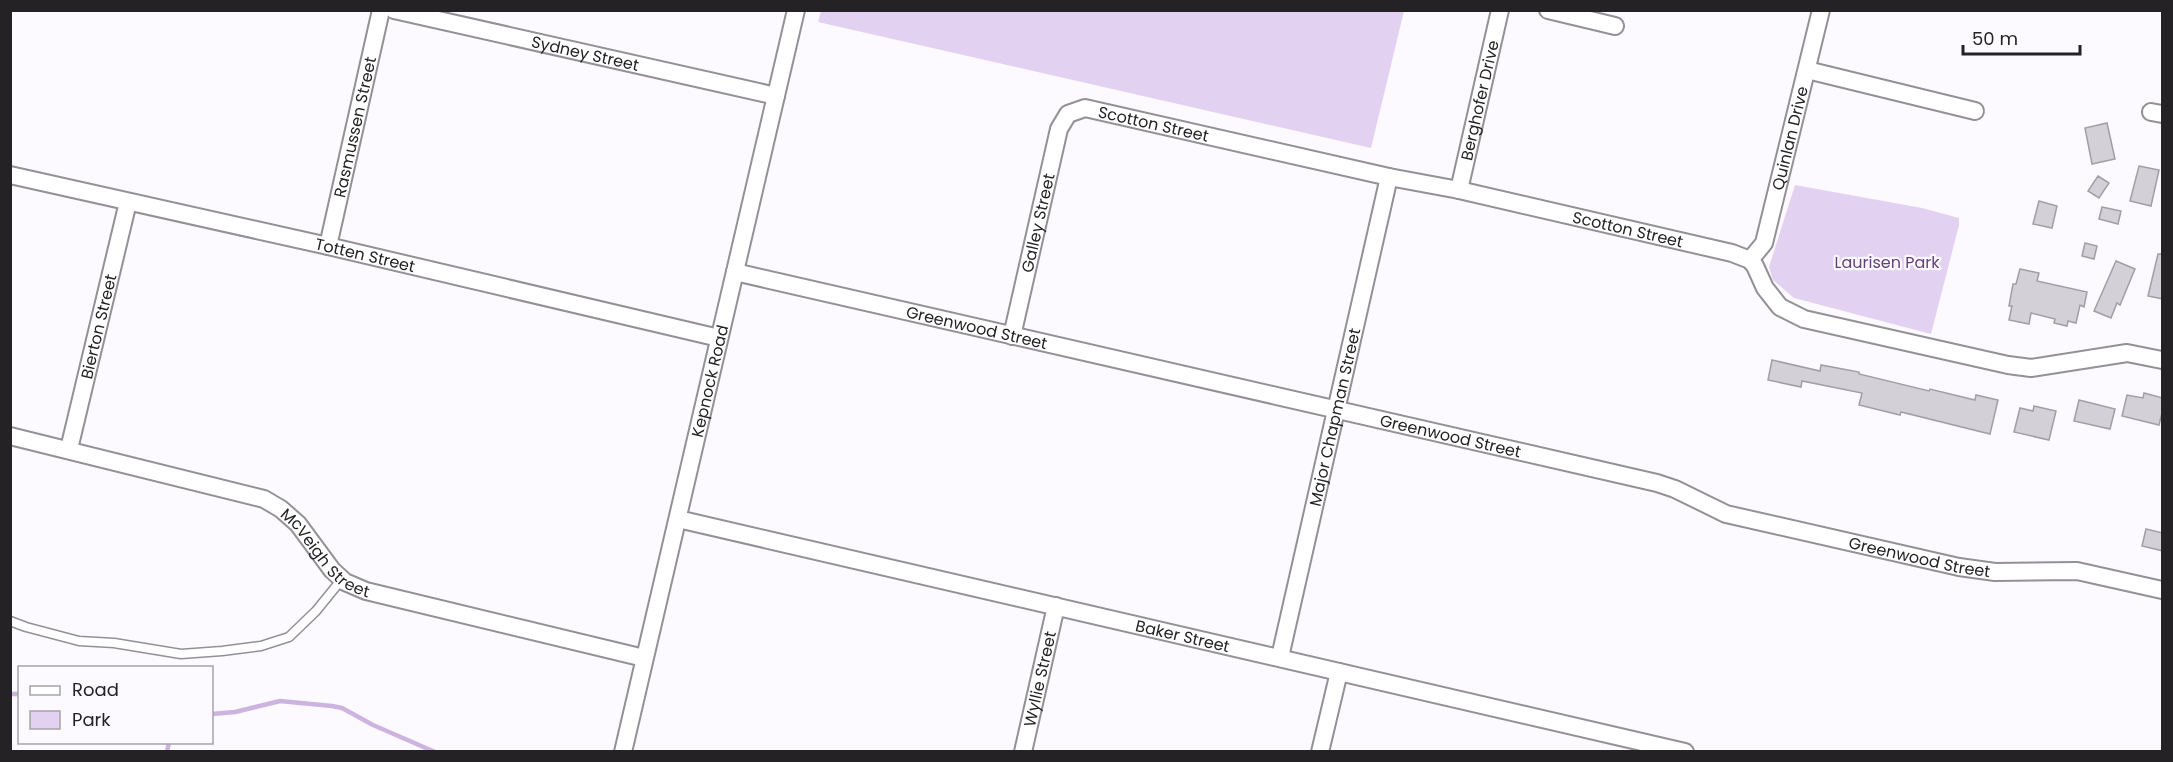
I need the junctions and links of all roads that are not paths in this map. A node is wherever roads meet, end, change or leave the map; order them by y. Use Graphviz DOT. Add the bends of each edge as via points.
graph roads {
  1 [pos="381,10"];
  2 [pos="394,10"];
  3 [pos="796,10"];
  4 [pos="1500,10"];
  5 [pos="1548,10"];
  6 [pos="1821,10"];
  7 [pos="1615,26"];
  8 [pos="1807,70"];
  9 [pos="776,96"];
  10 [pos="1975,111"];
  11 [pos="1068,114"];
  12 [pos="10,175"];
  13 [pos="1389,177"];
  14 [pos="1459,190"];
  15 [pos="128,202"];
  16 [pos="328,246"];
  17 [pos="1750,260"];
  18 [pos="735,272"];
  19 [pos="1012,336"];
  20 [pos="719,339"];
  21 [pos="2163,360"];
  22 [pos="1336,409"];
  23 [pos="10,436"];
  24 [pos="69,449"];
  25 [pos="678,519"];
  26 [pos="342,579"];
  27 [pos="2163,590"];
  28 [pos="1056,606"];
  29 [pos="10,621"];
  30 [pos="1280,657"];
  31 [pos="644,658"];
  32 [pos="1338,672"];
  33 [pos="623,752"];
  34 [pos="1023,752"];
  35 [pos="1320,752"];
  36 [pos="1685,752"];
  1 -- 16 [label="street, Rasmussen Street"];
  2 -- 9 [label="street, Sydney Street"];
  3 -- 9 [label="street, Kepnock Road"];
  4 -- 14 [label="street, Berghofer Drive"];
  5 -- 7 [label="street"];
  6 -- 8 [label="street, Quinlan Drive"];
  8 -- 10 [label="street"];
  8 -- 17 [label="street, Quinlan Drive" via="1764,243"];
  9 -- 18 [label="street, Kepnock Road"];
  11 -- 13 [label="street, Scotton Street" via="1094,110"];
  11 -- 19 [label="street, Galley Street" via="1059,129"];
  12 -- 15 [label="street, Totten Street"];
  13 -- 14 [label="street, Scotton Street"];
  13 -- 22 [label="street, Major Chapman Street"];
  14 -- 17 [label="street, Scotton Street"];
  15 -- 16 [label="street, Totten Street"];
  15 -- 24 [label="street, Bierton Street"];
  16 -- 20 [label="street, Totten Street"];
  17 -- 21 [label="street" via="1771,298 1804,319 2031,368 2127,353"];
  18 -- 19 [label="street, Greenwood Street"];
  18 -- 20 [label="street, Kepnock Road"];
  19 -- 22 [label="street, Greenwood Street"];
  20 -- 25 [label="street, Kepnock Road"];
  22 -- 27 [label="street, Greenwood Street" via="1657,483 1726,514 1959,567 1995,572 2077,572"];
  22 -- 30 [label="street, Major Chapman Street"];
  23 -- 24 [label="street, McVeigh Street"];
  24 -- 26 [label="street, McVeigh Street" via="264,499 298,524"];
  25 -- 28 [label="street, Baker Street"];
  25 -- 31 [label="street, Kepnock Road"];
  26 -- 29 [label="lane" via="289,637 261,646 222,651 181,654 79,641"];
  26 -- 31 [label="street, McVeigh Street" via="366,591"];
  28 -- 30 [label="street, Baker Street"];
  28 -- 34 [label="street, Wyllie Street"];
  30 -- 32 [label="street, Baker Street"];
  31 -- 33 [label="street, Kepnock Road"];
  32 -- 35 [label="street"];
  32 -- 36 [label="street, Baker Street"];
}
